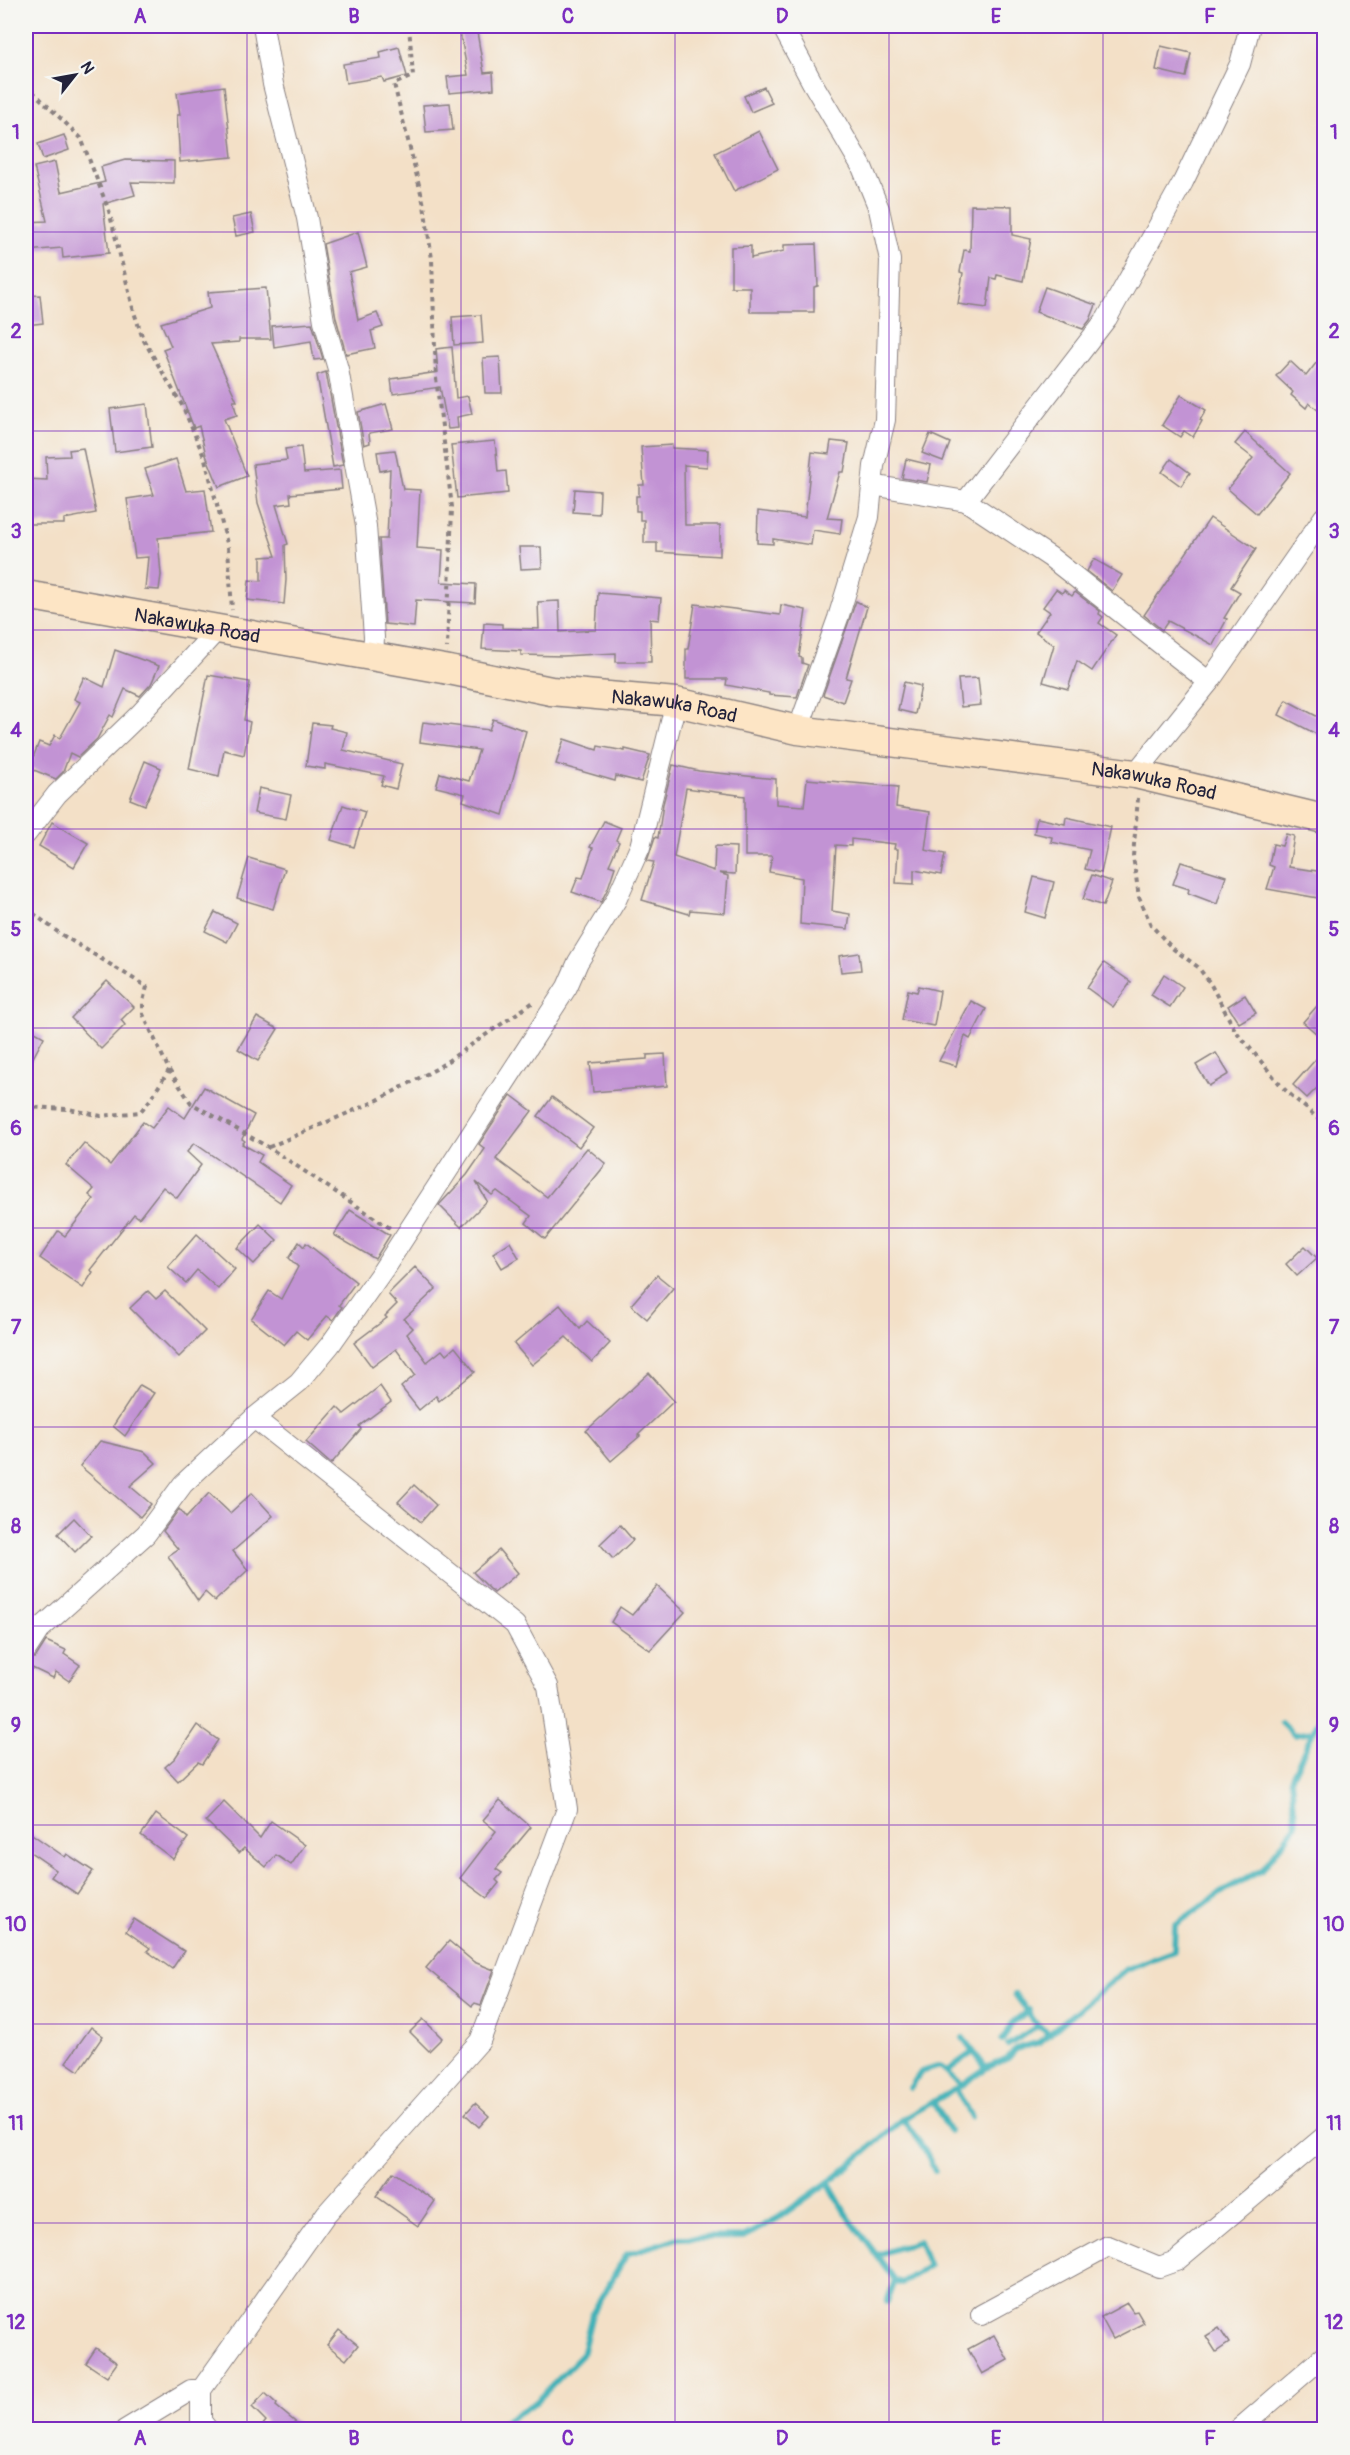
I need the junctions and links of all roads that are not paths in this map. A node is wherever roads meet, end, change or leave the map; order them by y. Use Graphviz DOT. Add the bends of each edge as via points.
graph roads {
  1 [pos="263,26"];
  2 [pos="782,26"];
  3 [pos="1250,26"];
  4 [pos="872,485"];
  5 [pos="966,501"];
  6 [pos="1324,517"];
  7 [pos="26,595"];
  8 [pos="225,631"];
  9 [pos="373,657"];
  10 [pos="1209,682"];
  11 [pos="676,702"];
  12 [pos="798,730"];
  13 [pos="1134,774"];
  14 [pos="1324,819"];
  15 [pos="26,834"];
  16 [pos="254,1418"];
  17 [pos="26,1650"];
  18 [pos="1324,2137"];
  19 [pos="981,2315"];
  20 [pos="1324,2356"];
  21 [pos="201,2390"];
  22 [pos="125,2430"];
  23 [pos="208,2430"];
  24 [pos="1238,2430"];
  1 -- 9 [label="street" via="273,84 304,201 364,515"];
  2 -- 4 [label="street" via="862,167 879,209 890,260 885,420"];
  3 -- 5 [label="street" via="1240,64 1183,182 1107,318"];
  4 -- 5 [label="street"];
  4 -- 12 [label="street" via="869,517"];
  5 -- 10 [label="street" via="1050,557"];
  6 -- 10 [label="street"];
  7 -- 8 [label="main road, Nakawuka Road"];
  8 -- 9 [label="main road, Nakawuka Road"];
  8 -- 15 [label="street" via="57,794"];
  9 -- 11 [label="main road, Nakawuka Road" via="551,691"];
  10 -- 13 [label="street"];
  11 -- 12 [label="main road, Nakawuka Road"];
  11 -- 16 [label="street" via="640,847 616,900 567,987 404,1237 314,1364 299,1382"];
  12 -- 13 [label="main road, Nakawuka Road"];
  13 -- 14 [label="main road, Nakawuka Road"];
  16 -- 17 [label="street" via="183,1484 146,1534 39,1630"];
  16 -- 21 [label="street" via="515,1625 548,1686 567,1809 480,2040 326,2214"];
  18 -- 19 [label="street" via="1176,2261 1158,2267 1108,2246"];
  20 -- 24 [label="street"];
  21 -- 22 [label="street" via="191,2390"];
  21 -- 23 [label="street" via="201,2421"];
}
